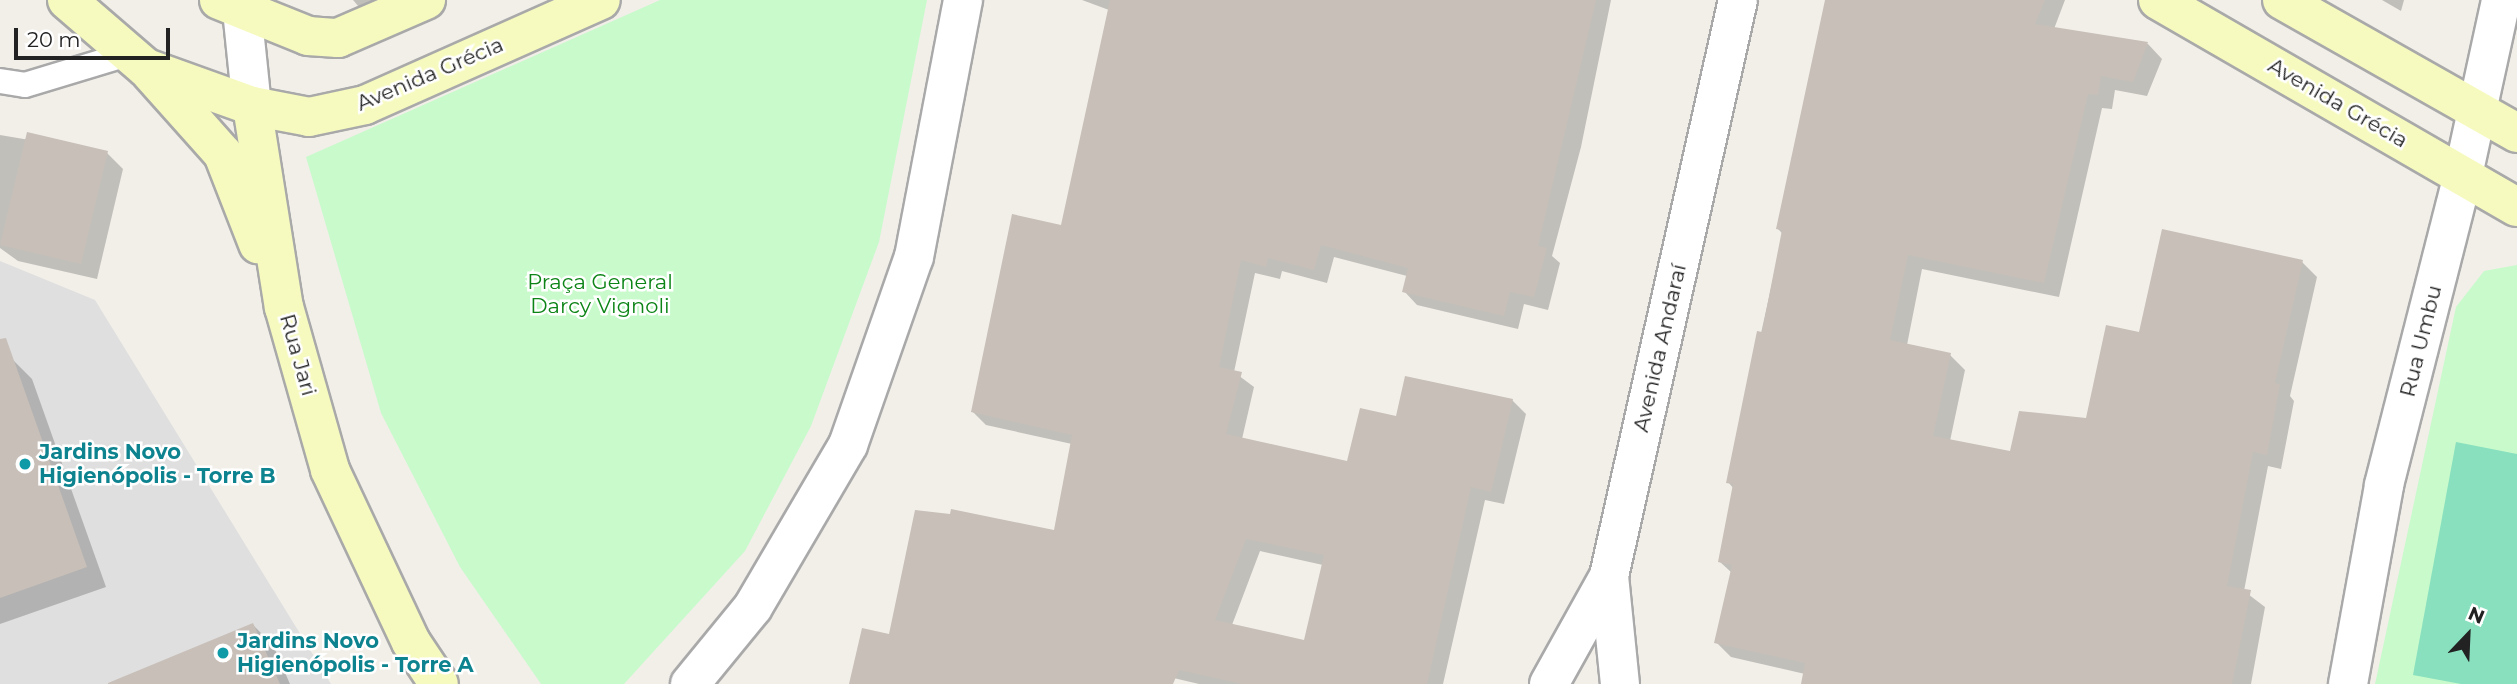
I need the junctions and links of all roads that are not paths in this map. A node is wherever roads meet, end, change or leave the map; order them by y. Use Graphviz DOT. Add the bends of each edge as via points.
graph roads {
  1 [pos="67,0"];
  2 [pos="426,0"];
  3 [pos="601,0"];
  4 [pos="963,0"];
  5 [pos="1738,0"];
  6 [pos="2158,0"];
  7 [pos="2282,0"];
  8 [pos="2501,0"];
  9 [pos="234,4"];
  10 [pos="137,61"];
  11 [pos="0,80"];
  12 [pos="252,107"];
  13 [pos="2478,109"];
  14 [pos="2517,133"];
  15 [pos="2463,175"];
  16 [pos="2517,207"];
  17 [pos="284,307"];
  18 [pos="1609,576"];
  19 [pos="439,684"];
  20 [pos="690,684"];
  21 [pos="1549,684"];
  22 [pos="1620,684"];
  23 [pos="2348,684"];
  1 -- 10 [label="main road"];
  2 -- 9 [label="main road" via="338,38 308,36"];
  3 -- 12 [label="main road, Avenida Grécia" via="365,105 309,117"];
  4 -- 20 [label="street" via="914,257 848,445 754,607"];
  5 -- 18 [label="street, Avenida Andaraí"];
  6 -- 15 [label="main road, Avenida Grécia"];
  7 -- 13 [label="main road"];
  8 -- 13 [label="street, Rua Umbu"];
  9 -- 12 [label="street, Rua Jari"];
  10 -- 11 [label="lane" via="25,85"];
  10 -- 12 [label="main road, Avenida Grécia"];
  10 -- 17 [label="main road" via="223,154"];
  12 -- 17 [label="main road, Rua Jari"];
  13 -- 14 [label="main road"];
  13 -- 15 [label="street, Rua Umbu"];
  15 -- 16 [label="main road, Avenida Grécia"];
  15 -- 23 [label="street, Rua Umbu" via="2384,485"];
  17 -- 19 [label="main road, Rua Jari" via="330,470 411,642"];
  18 -- 21 [label="street, Avenida Andaraí"];
  18 -- 22 [label="street"];
}
